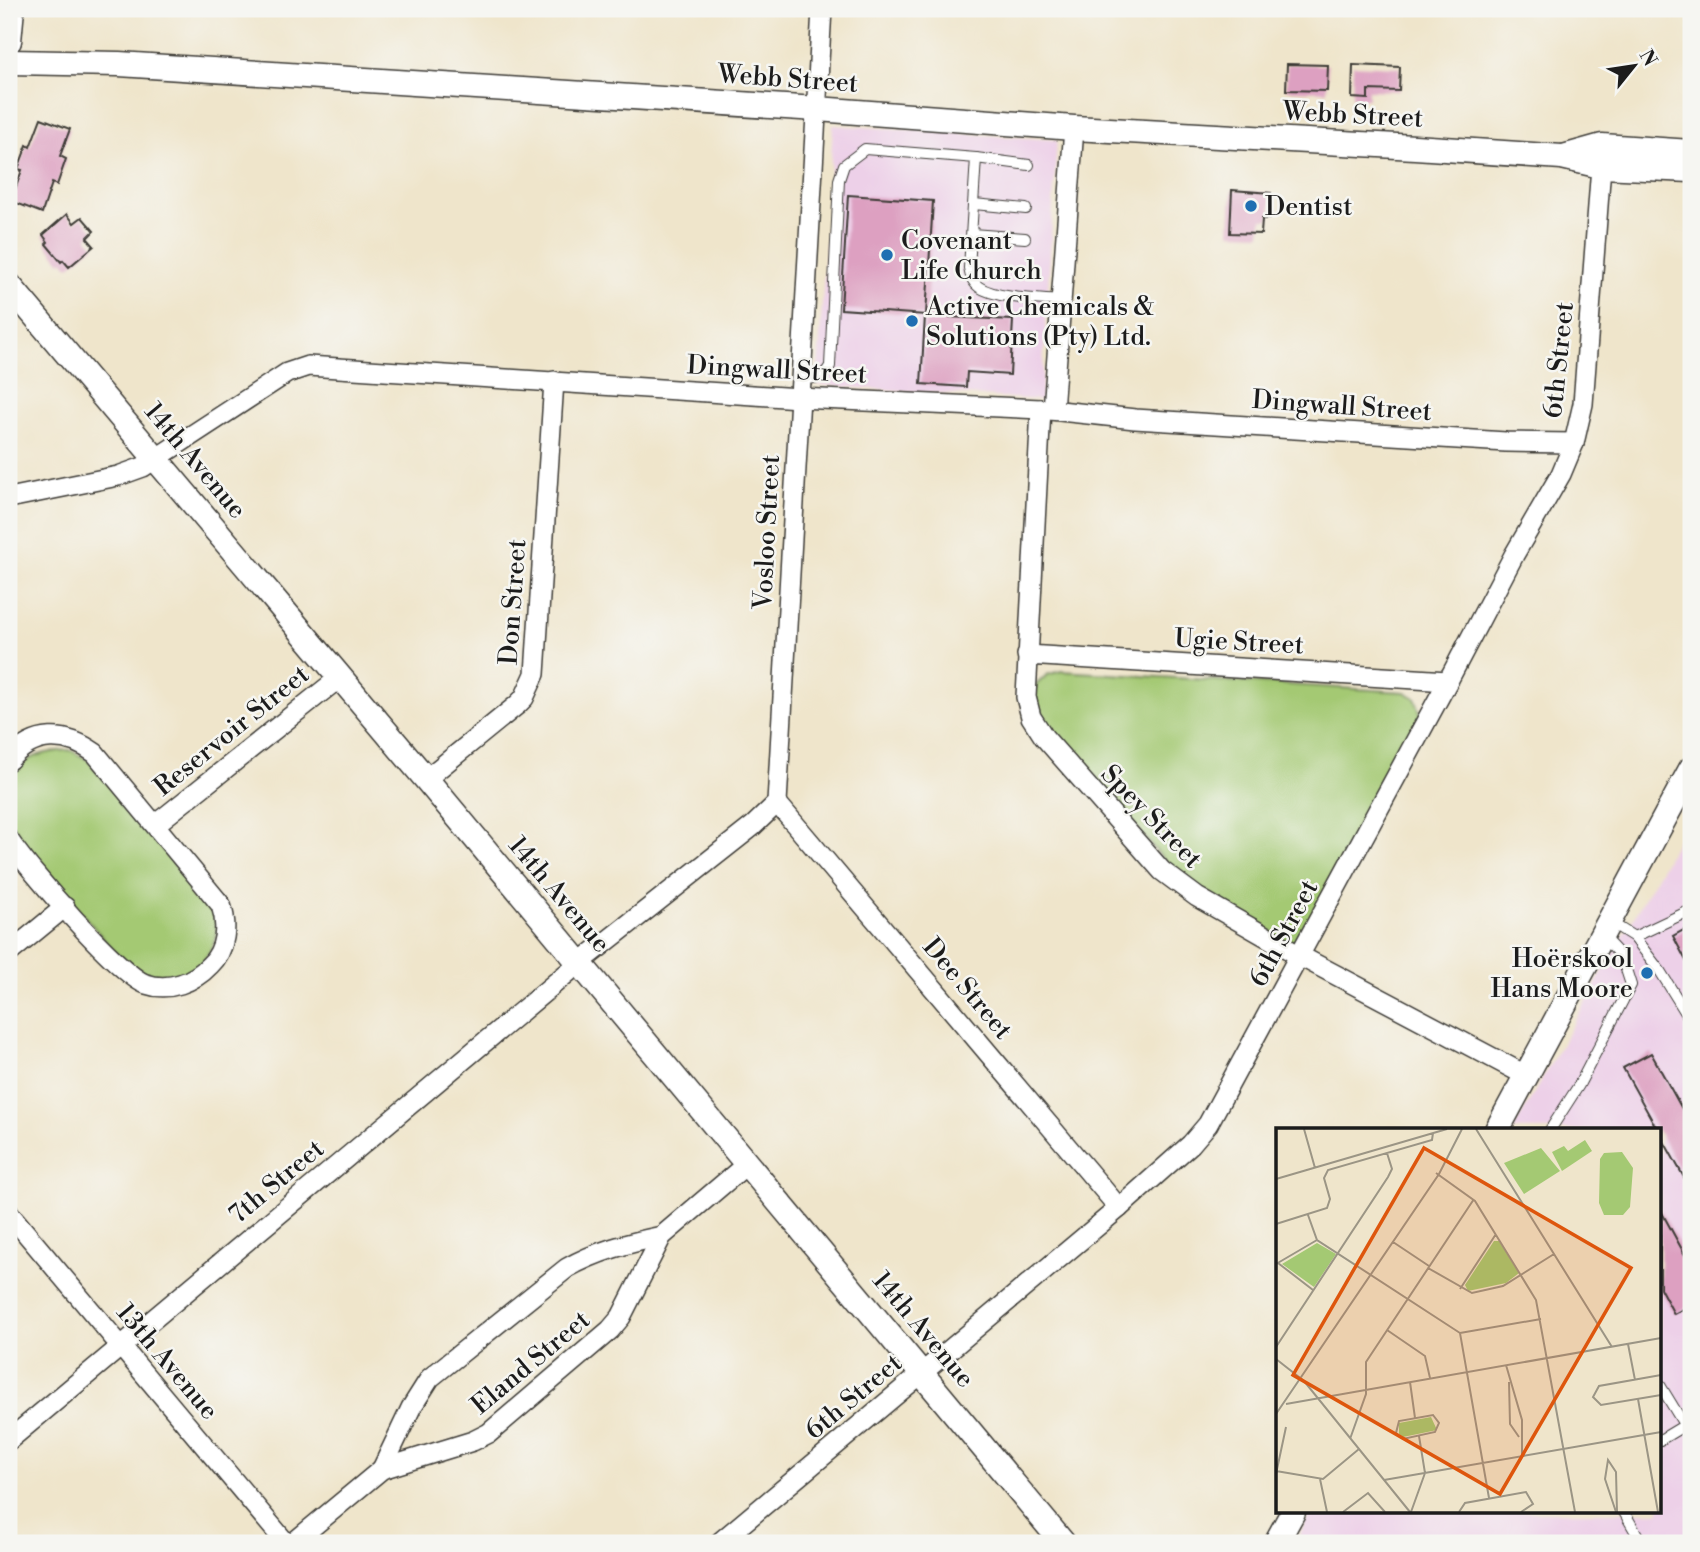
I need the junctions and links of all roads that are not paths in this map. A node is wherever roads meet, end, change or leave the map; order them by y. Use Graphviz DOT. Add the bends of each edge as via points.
graph roads {
  1 [pos="12,9"];
  2 [pos="822,9"];
  3 [pos="9,41"];
  4 [pos="9,62"];
  5 [pos="817,109"];
  6 [pos="1074,128"];
  7 [pos="1691,152"];
  8 [pos="1602,156"];
  9 [pos="976,158"];
  10 [pos="1029,165"];
  11 [pos="1691,170"];
  12 [pos="974,204"];
  13 [pos="1026,209"];
  14 [pos="972,234"];
  15 [pos="1026,238"];
  16 [pos="9,285"];
  17 [pos="1061,301"];
  18 [pos="554,381"];
  19 [pos="800,388"];
  20 [pos="1047,410"];
  21 [pos="1574,443"];
  22 [pos="157,459"];
  23 [pos="9,498"];
  24 [pos="1027,655"];
  25 [pos="339,678"];
  26 [pos="1448,681"];
  27 [pos="9,760"];
  28 [pos="1691,769"];
  29 [pos="426,779"];
  30 [pos="777,803"];
  31 [pos="156,824"];
  32 [pos="9,840"];
  33 [pos="65,907"];
  34 [pos="1691,910"];
  35 [pos="1606,929"];
  36 [pos="1634,937"];
  37 [pos="9,953"];
  38 [pos="1300,956"];
  39 [pos="578,964"];
  40 [pos="1691,1021"];
  41 [pos="1527,1076"];
  42 [pos="1498,1128"];
  43 [pos="1551,1128"];
  44 [pos="747,1163"];
  45 [pos="1119,1208"];
  46 [pos="9,1213"];
  47 [pos="662,1236"];
  48 [pos="121,1346"];
  49 [pos="922,1373"];
  50 [pos="1662,1388"];
  51 [pos="1685,1425"];
  52 [pos="1691,1436"];
  53 [pos="1662,1439"];
  54 [pos="9,1440"];
  55 [pos="382,1469"];
  56 [pos="1292,1514"];
  57 [pos="1625,1514"];
  58 [pos="286,1543"];
  59 [pos="293,1543"];
  60 [pos="719,1543"];
  61 [pos="1063,1543"];
  62 [pos="1276,1543"];
  63 [pos="1642,1543"];
  1 -- 3 [label="street"];
  2 -- 5 [label="street, Vosloo Street"];
  4 -- 5 [label="street, Webb Street" via="119,64"];
  5 -- 6 [label="street, Webb Street"];
  5 -- 19 [label="street, Vosloo Street"];
  6 -- 8 [label="street, Webb Street"];
  6 -- 17 [label="street, Spey Street"];
  7 -- 8 [label="street, Webb Street"];
  8 -- 11 [label="street, Webb Street"];
  8 -- 21 [label="street, 6th Street" via="1583,404"];
  9 -- 10 [label="lane"];
  9 -- 12 [label="lane"];
  9 -- 19 [label="lane" via="865,149 844,165 839,180 830,366"];
  12 -- 13 [label="lane"];
  12 -- 14 [label="lane"];
  14 -- 15 [label="lane"];
  14 -- 17 [label="lane" via="969,268 979,288 1013,298"];
  16 -- 22 [label="street, 14th Avenue"];
  17 -- 20 [label="street, Spey Street"];
  18 -- 19 [label="street, Dingwall Street"];
  18 -- 22 [label="street, Dingwall Street" via="308,366 287,373"];
  18 -- 29 [label="street, Don Street" via="535,674 517,705"];
  19 -- 20 [label="street, Dingwall Street"];
  19 -- 30 [label="street, Vosloo Street"];
  20 -- 21 [label="street, Dingwall Street"];
  20 -- 24 [label="street, Spey Street"];
  21 -- 26 [label="street, 6th Street" via="1562,474"];
  22 -- 23 [label="street, Dingwall Street" via="124,474"];
  22 -- 25 [label="street, 14th Avenue"];
  24 -- 26 [label="street, Ugie Street"];
  24 -- 38 [label="street, Spey Street" via="1026,697 1031,716 1092,794 1181,886"];
  25 -- 29 [label="street, 14th Avenue"];
  25 -- 31 [label="street, Reservoir Street"];
  26 -- 38 [label="street, 6th Street"];
  27 -- 31 [label="street, Reservoir Street" via="39,740 75,740 95,753"];
  28 -- 35 [label="street"];
  29 -- 39 [label="street, 14th Avenue"];
  30 -- 39 [label="street"];
  30 -- 45 [label="street, Dee Street"];
  31 -- 33 [label="street, Reservoir Street" via="221,905 224,938 210,965 177,986 147,985 121,969"];
  32 -- 33 [label="street, Reservoir Street"];
  33 -- 37 [label="street"];
  34 -- 36 [label="lane"];
  35 -- 36 [label="lane"];
  35 -- 41 [label="street"];
  35 -- 43 [label="lane" via="1627,967 1631,985"];
  36 -- 40 [label="lane"];
  38 -- 41 [label="street, Spey Street"];
  38 -- 45 [label="street, 6th Street" via="1209,1124"];
  39 -- 44 [label="street, 14th Avenue"];
  39 -- 48 [label="street, 7th Street"];
  41 -- 42 [label="street"];
  44 -- 47 [label="street, Eland Street"];
  44 -- 49 [label="street, 14th Avenue"];
  45 -- 49 [label="street, 6th Street"];
  46 -- 48 [label="street, 13th Avenue"];
  47 -- 55 [label="street, Eland Street" via="617,1323 489,1433"];
  47 -- 55 [label="street, Eland Street" via="608,1249 567,1268 429,1378"];
  48 -- 54 [label="street, 7th Street"];
  48 -- 58 [label="street, 13th Avenue"];
  49 -- 60 [label="street, 6th Street"];
  49 -- 61 [label="street, 14th Avenue"];
  50 -- 51 [label="lane"];
  51 -- 52 [label="lane"];
  51 -- 53 [label="lane"];
  55 -- 59 [label="street, Eland Street"];
  56 -- 62 [label="street"];
  57 -- 63 [label="lane"];
}
